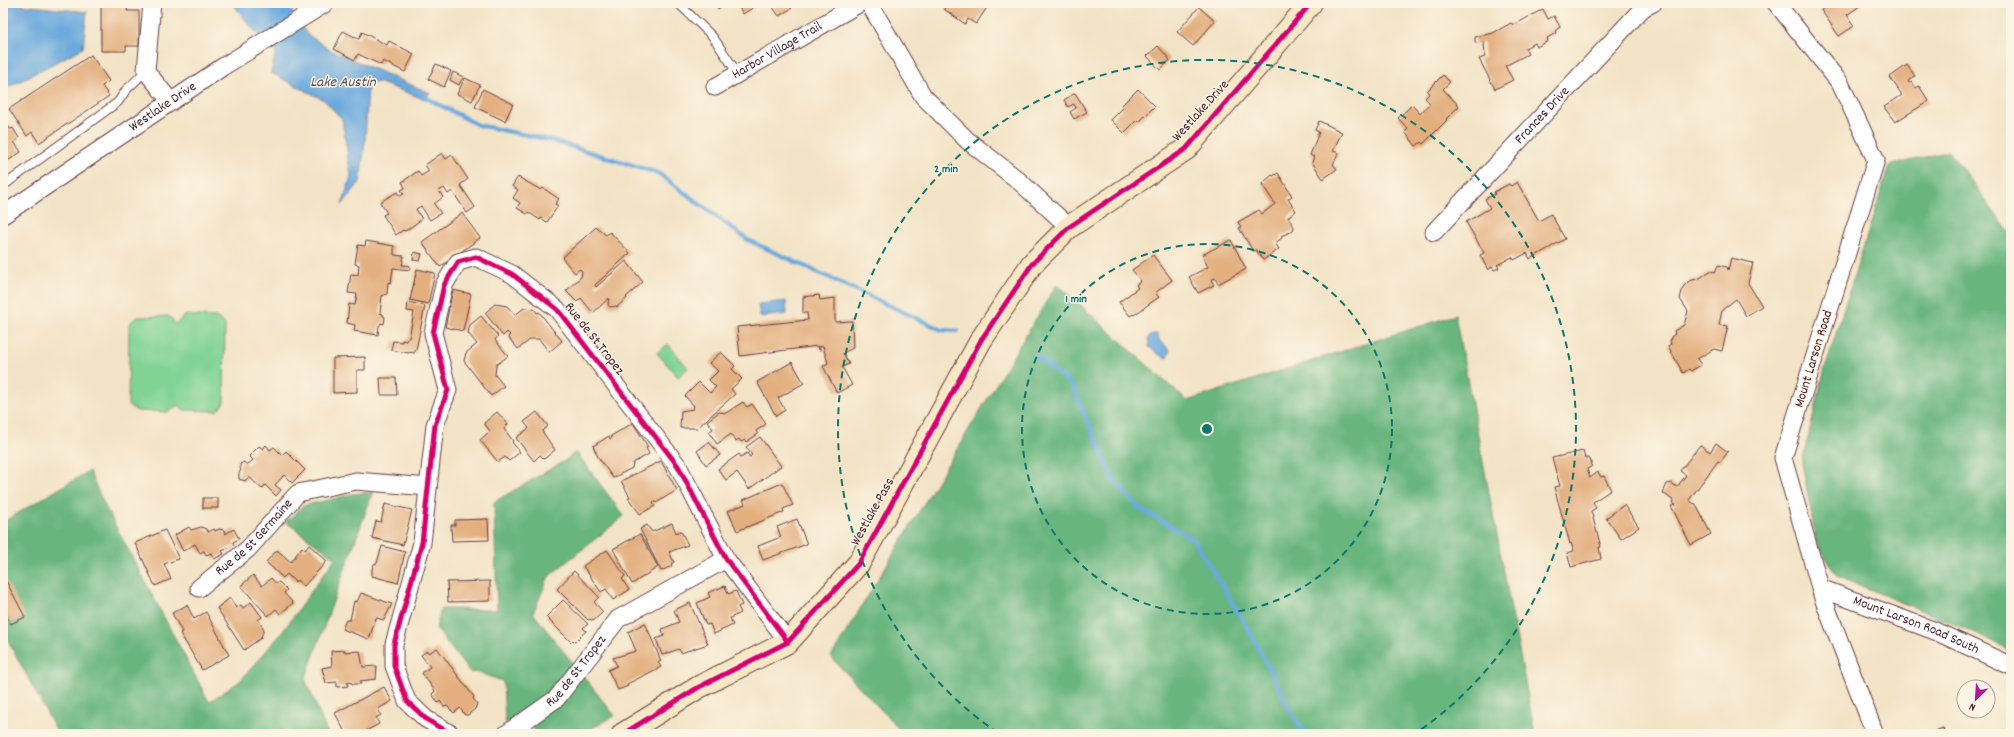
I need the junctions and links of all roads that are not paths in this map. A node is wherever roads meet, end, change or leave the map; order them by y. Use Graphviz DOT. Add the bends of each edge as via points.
graph roads {
  1 [pos="152,3"];
  2 [pos="326,3"];
  3 [pos="678,3"];
  4 [pos="860,3"];
  5 [pos="869,3"];
  6 [pos="1311,3"];
  7 [pos="1654,3"];
  8 [pos="1776,3"];
  9 [pos="146,71"];
  10 [pos="738,74"];
  11 [pos="715,88"];
  12 [pos="171,102"];
  13 [pos="3,186"];
  14 [pos="3,215"];
  15 [pos="1069,227"];
  16 [pos="1434,232"];
  17 [pos="428,487"];
  18 [pos="726,560"];
  19 [pos="199,588"];
  20 [pos="1820,588"];
  21 [pos="788,642"];
  22 [pos="2011,666"];
  23 [pos="451,734"];
  24 [pos="506,734"];
  25 [pos="623,734"];
  26 [pos="1875,734"];
  1 -- 9 [label="street"];
  2 -- 12 [label="street, Westlake Drive"];
  3 -- 10 [label="lane" via="713,37"];
  4 -- 10 [label="street, Harbor Village Trail"];
  5 -- 15 [label="street" via="923,96 967,140 1018,180"];
  6 -- 15 [label="street, Westlake Drive" via="1186,149"];
  7 -- 16 [label="street, Frances Drive" via="1643,8"];
  8 -- 20 [label="street, Mount Larson Road" via="1840,83 1876,160 1783,458"];
  9 -- 12 [label="street"];
  9 -- 13 [label="lane" via="126,90 118,102"];
  10 -- 11 [label="street, Harbor Village Trail"];
  12 -- 14 [label="street, Westlake Drive"];
  15 -- 21 [label="street, Westlake Pass" via="1032,264 982,340 859,563"];
  17 -- 18 [label="street, Rue de St Tropez" via="435,425 448,390 433,333 438,309 444,285 458,262 476,257 512,274 557,308 678,466"];
  17 -- 19 [label="street, Rue de St Germaine" via="356,481 298,493 248,550"];
  17 -- 23 [label="street, Rue de St Tropez" via="422,543 394,644 394,666 407,701 426,719"];
  18 -- 21 [label="street, Rue de St Tropez"];
  18 -- 24 [label="street, Rue de St Tropez" via="618,619 557,698"];
  20 -- 22 [label="street, Mount Larson Road South" via="1935,631"];
  20 -- 26 [label="street, Mount Larson Road"];
  21 -- 25 [label="street, Westlake Pass" via="699,687"];
}
